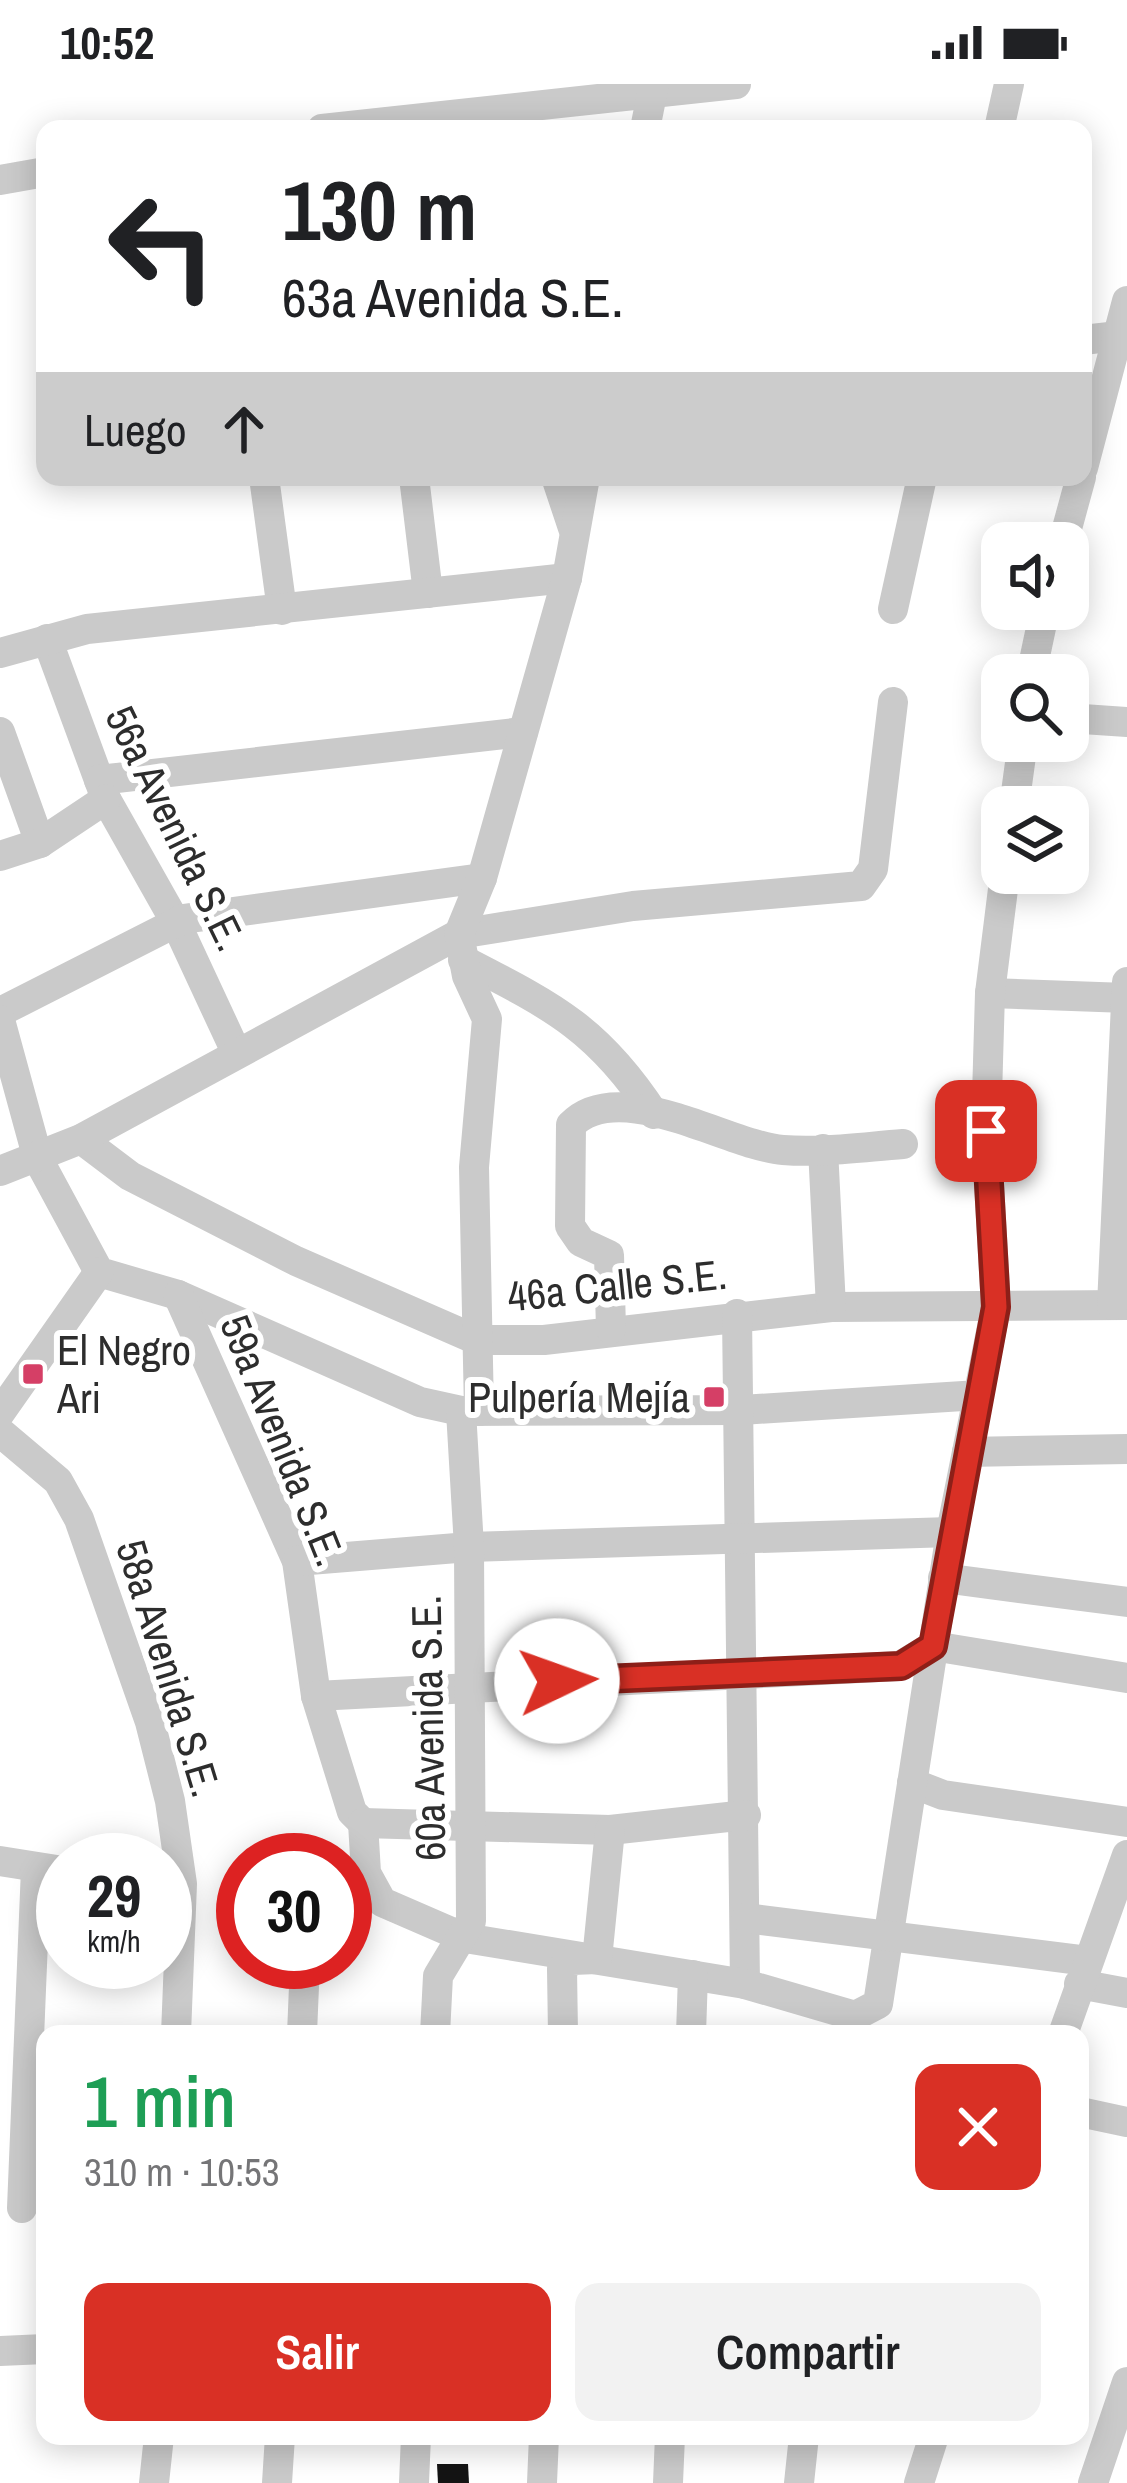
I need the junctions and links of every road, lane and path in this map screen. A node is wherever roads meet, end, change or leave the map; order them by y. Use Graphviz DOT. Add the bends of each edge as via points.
graph roads {
  1 [pos="736,84"];
  2 [pos="1009,84"];
  3 [pos="653,89"];
  4 [pos="526,119"];
  5 [pos="647,120"];
  6 [pos="1001,120"];
  7 [pos="36,174"];
  8 [pos="0,180"];
  9 [pos="1127,301"];
  10 [pos="1123,335"];
  11 [pos="1092,339"];
  12 [pos="1092,438"];
  13 [pos="266,486"];
  14 [pos="416,486"];
  15 [pos="559,486"];
  16 [pos="583,486"];
  17 [pos="920,486"];
  18 [pos="1079,486"];
  19 [pos="1069,522"];
  20 [pos="574,532"];
  21 [pos="567,578"];
  22 [pos="428,593"];
  23 [pos="893,608"];
  24 [pos="282,610"];
  25 [pos="47,639"];
  26 [pos="0,653"];
  27 [pos="893,702"];
  28 [pos="1089,719"];
  29 [pos="1127,722"];
  30 [pos="0,732"];
  31 [pos="523,732"];
  32 [pos="102,790"];
  33 [pos="40,843"];
  34 [pos="0,856"];
  35 [pos="482,878"];
  36 [pos="1003,894"];
  37 [pos="176,923"];
  38 [pos="461,947"];
  39 [pos="1127,982"];
  40 [pos="990,993"];
  41 [pos="1126,998"];
  42 [pos="0,1016"];
  43 [pos="236,1052"];
  44 [pos="655,1114"];
  45 [pos="81,1139"];
  46 [pos="903,1144"];
  47 [pos="823,1149"];
  48 [pos="38,1159"];
  49 [pos="0,1171"];
  50 [pos="100,1272"];
  51 [pos="178,1295"];
  52 [pos="1119,1305"];
  53 [pos="831,1307"];
  54 [pos="996,1307"];
  55 [pos="737,1314"];
  56 [pos="611,1329"];
  57 [pos="477,1340"];
  58 [pos="979,1395"];
  59 [pos="741,1410"];
  60 [pos="470,1411"];
  61 [pos="0,1413"];
  62 [pos="0,1432"];
  63 [pos="1127,1449"];
  64 [pos="968,1452"];
  65 [pos="951,1532"];
  66 [pos="742,1535"];
  67 [pos="469,1547"];
  68 [pos="297,1561"];
  69 [pos="944,1579"];
  70 [pos="1127,1601"];
  71 [pos="933,1646"];
  72 [pos="740,1672"];
  73 [pos="1127,1678"];
  74 [pos="466,1685"];
  75 [pos="316,1696"];
  76 [pos="912,1784"];
  77 [pos="746,1816"];
  78 [pos="1127,1822"];
  79 [pos="363,1823"];
  80 [pos="474,1828"];
  81 [pos="610,1830"];
  82 [pos="171,1833"];
  83 [pos="1127,1855"];
  84 [pos="0,1862"];
  85 [pos="36,1867"];
  86 [pos="746,1918"];
  87 [pos="36,1938"];
  88 [pos="465,1938"];
  89 [pos="886,1938"];
  90 [pos="597,1959"];
  91 [pos="1083,1973"];
  92 [pos="693,1975"];
  93 [pos="746,1984"];
  94 [pos="175,1989"];
  95 [pos="304,1989"];
  96 [pos="1127,1994"];
  97 [pos="176,2025"];
  98 [pos="302,2025"];
  99 [pos="435,2025"];
  100 [pos="563,2025"];
  101 [pos="691,2025"];
  102 [pos="1067,2025"];
  103 [pos="14,2047"];
  104 [pos="1089,2113"];
  105 [pos="1127,2122"];
  106 [pos="22,2208"];
  107 [pos="36,2349"];
  108 [pos="0,2350"];
  109 [pos="1127,2382"];
  110 [pos="158,2445"];
  111 [pos="279,2445"];
  112 [pos="416,2445"];
  113 [pos="544,2445"];
  114 [pos="670,2445"];
  115 [pos="803,2445"];
  116 [pos="931,2445"];
  117 [pos="154,2483"];
  118 [pos="277,2483"];
  119 [pos="414,2483"];
  120 [pos="542,2483"];
  121 [pos="668,2483"];
  122 [pos="799,2483"];
  123 [pos="919,2483"];
  124 [pos="1094,2483"];
  1 -- 3 [label="street"];
  2 -- 6 [label="street"];
  3 -- 4 [label="street"];
  3 -- 5 [label="street"];
  7 -- 8 [label="street"];
  9 -- 10 [label="street"];
  10 -- 11 [label="street"];
  10 -- 12 [label="street"];
  13 -- 24 [label="street"];
  14 -- 22 [label="street"];
  15 -- 20 [label="street"];
  16 -- 20 [label="street"];
  17 -- 23 [label="street"];
  18 -- 19 [label="street"];
  20 -- 21 [label="street"];
  21 -- 22 [label="street"];
  21 -- 31 [label="street"];
  22 -- 24 [label="street"];
  24 -- 25 [label="street"];
  25 -- 26 [label="street"];
  25 -- 32 [label="street, 56a Avenida S.E."];
  27 -- 38 [label="street" via="873,869 861,886 633,906"];
  28 -- 29 [label="street"];
  30 -- 33 [label="street"];
  31 -- 32 [label="street"];
  31 -- 35 [label="street"];
  32 -- 33 [label="street"];
  32 -- 37 [label="street, 56a Avenida S.E."];
  33 -- 34 [label="street"];
  35 -- 37 [label="street"];
  35 -- 38 [label="street"];
  36 -- 40 [label="street"];
  37 -- 42 [label="street"];
  37 -- 43 [label="street, 56a Avenida S.E."];
  38 -- 43 [label="street"];
  38 -- 44 [label="street" via="619,1060"];
  38 -- 57 [label="street, 60a Avenida S.E." via="487,1019 474,1167"];
  39 -- 41 [label="street"];
  40 -- 41 [label="street"];
  40 -- 54 [label="street" via="986,1131"];
  41 -- 52 [label="street"];
  42 -- 48 [label="street"];
  43 -- 45 [label="street"];
  44 -- 47 [label="street" via="778,1150"];
  44 -- 56 [label="street" via="591,1111 571,1124 570,1226 581,1242 609,1255"];
  45 -- 48 [label="street"];
  45 -- 57 [label="street, 46a Calle S.E." via="130,1176 255,1240"];
  46 -- 47 [label="street"];
  47 -- 53 [label="street"];
  48 -- 49 [label="street"];
  48 -- 50 [label="street"];
  50 -- 51 [label="street"];
  50 -- 61 [label="street"];
  51 -- 60 [label="street" via="420,1402"];
  51 -- 68 [label="street, 59a Avenida S.E."];
  52 -- 54 [label="street, 46a Calle S.E."];
  53 -- 54 [label="street, 46a Calle S.E."];
  53 -- 55 [label="street, 46a Calle S.E."];
  54 -- 58 [label="street"];
  55 -- 56 [label="street, 46a Calle S.E."];
  55 -- 59 [label="street"];
  56 -- 57 [label="street, 46a Calle S.E."];
  57 -- 60 [label="street, 60a Avenida S.E."];
  58 -- 59 [label="street"];
  58 -- 64 [label="street"];
  59 -- 60 [label="street"];
  59 -- 66 [label="street"];
  60 -- 67 [label="street, 60a Avenida S.E."];
  62 -- 82 [label="street, 58a Avenida S.E." via="58,1481 79,1520 150,1722"];
  63 -- 64 [label="street"];
  64 -- 65 [label="street"];
  65 -- 66 [label="street"];
  65 -- 69 [label="street"];
  66 -- 67 [label="street"];
  66 -- 72 [label="street"];
  67 -- 68 [label="street"];
  67 -- 74 [label="street, 60a Avenida S.E."];
  68 -- 75 [label="street, 59a Avenida S.E."];
  69 -- 70 [label="street"];
  69 -- 71 [label="street"];
  71 -- 72 [label="street" via="901,1666"];
  71 -- 73 [label="street"];
  71 -- 76 [label="street"];
  72 -- 74 [label="street"];
  72 -- 77 [label="street"];
  74 -- 75 [label="street"];
  74 -- 80 [label="street, 60a Avenida S.E."];
  75 -- 79 [label="street, 59a Avenida S.E." via="352,1812"];
  76 -- 78 [label="street" via="943,1796"];
  76 -- 89 [label="street"];
  77 -- 81 [label="street"];
  77 -- 86 [label="street"];
  79 -- 80 [label="street"];
  79 -- 88 [label="street, 59a Avenida S.E." via="366,1873 382,1902"];
  80 -- 81 [label="street"];
  80 -- 88 [label="street, 60a Avenida S.E."];
  81 -- 90 [label="street"];
  83 -- 91 [label="street"];
  84 -- 85 [label="street"];
  86 -- 89 [label="street"];
  86 -- 93 [label="street"];
  87 -- 103 [label="street"];
  88 -- 90 [label="street"];
  88 -- 99 [label="street, 60a Avenida S.E." via="438,1976"];
  89 -- 91 [label="street"];
  89 -- 93 [label="street" via="878,2004 868,2014"];
  90 -- 92 [label="street"];
  90 -- 100 [label="street" via="562,1969"];
  91 -- 96 [label="street"];
  91 -- 102 [label="street"];
  92 -- 93 [label="street"];
  92 -- 101 [label="street"];
  94 -- 97 [label="street, 58a Avenida S.E."];
  95 -- 98 [label="street"];
  103 -- 106 [label="street"];
  104 -- 105 [label="street"];
  107 -- 108 [label="street"];
  109 -- 124 [label="street"];
  110 -- 117 [label="street"];
  111 -- 118 [label="street"];
  112 -- 119 [label="street"];
  113 -- 120 [label="street"];
  114 -- 121 [label="street"];
  115 -- 122 [label="street"];
  116 -- 123 [label="street"];
}
